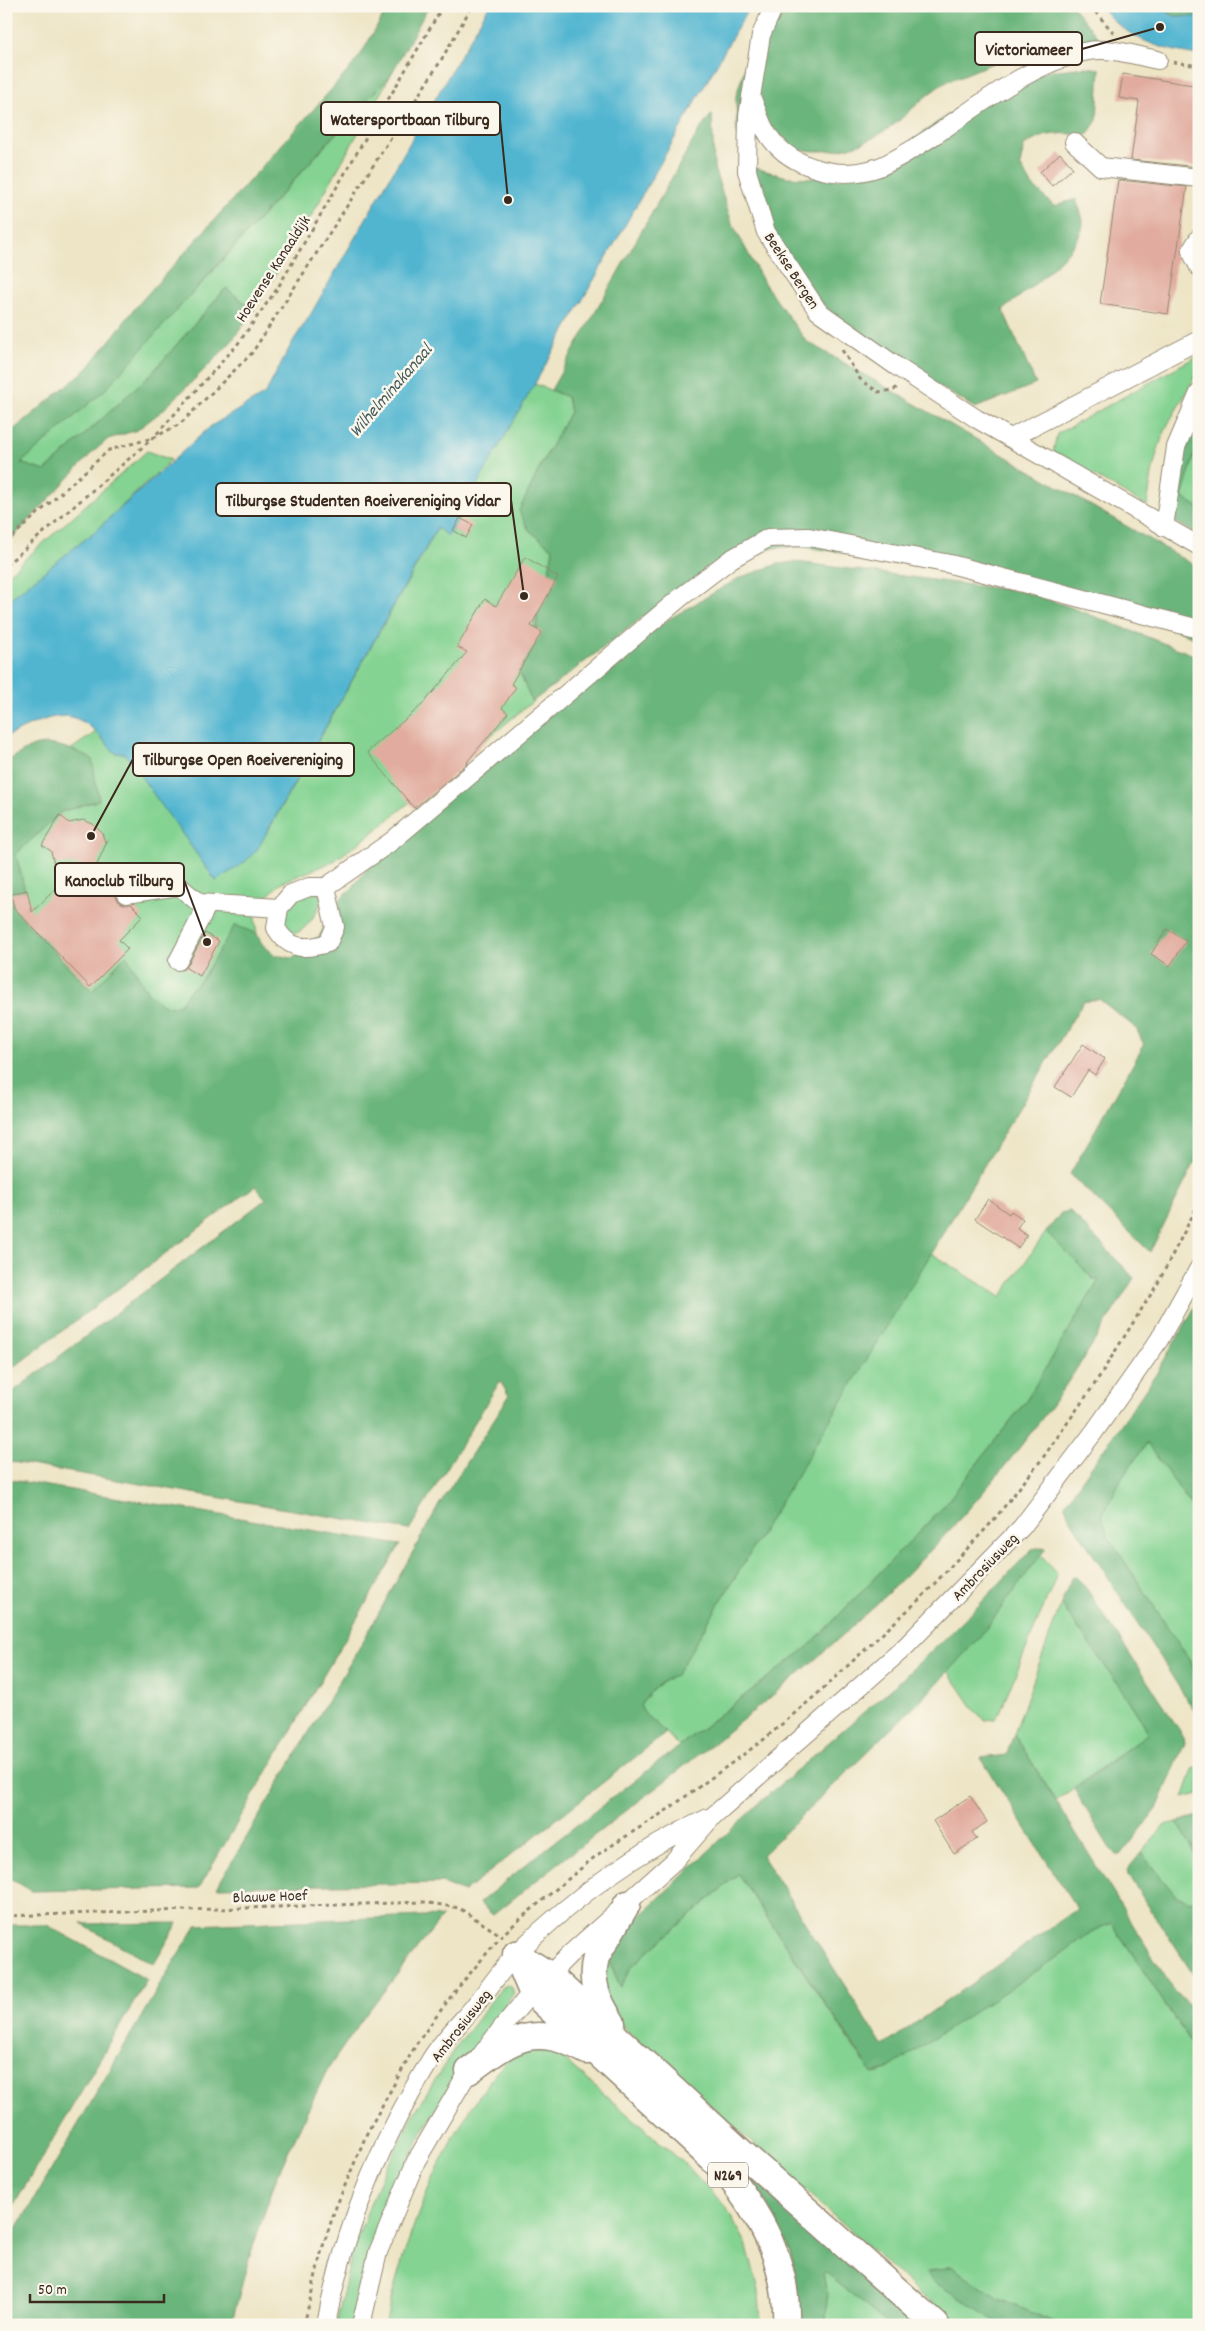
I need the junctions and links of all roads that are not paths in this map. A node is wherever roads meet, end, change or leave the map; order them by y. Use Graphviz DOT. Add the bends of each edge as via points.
graph roads {
  1 [pos="774,6"];
  2 [pos="1158,60"];
  3 [pos="751,95"];
  4 [pos="1074,142"];
  5 [pos="1199,178"];
  6 [pos="1199,238"];
  7 [pos="1199,267"];
  8 [pos="1199,340"];
  9 [pos="1199,393"];
  10 [pos="1011,438"];
  11 [pos="1164,526"];
  12 [pos="1199,546"];
  13 [pos="1199,629"];
  14 [pos="326,887"];
  15 [pos="126,894"];
  16 [pos="208,904"];
  17 [pos="279,908"];
  18 [pos="178,961"];
  19 [pos="1199,1268"];
  20 [pos="713,1816"];
  21 [pos="626,1904"];
  22 [pos="509,1944"];
  23 [pos="540,1983"];
  24 [pos="622,2041"];
  25 [pos="607,2062"];
  26 [pos="470,2071"];
  27 [pos="326,2325"];
  28 [pos="361,2325"];
  29 [pos="786,2325"];
  30 [pos="936,2325"];
  1 -- 3 [label="street, Beekse Bergen" via="761,35"];
  2 -- 3 [label="street" via="1100,49 1072,56 1046,66 998,93 906,154 878,167 846,173 819,171 785,154 764,128"];
  3 -- 10 [label="street, Beekse Bergen" via="747,171 766,232 818,311 896,366"];
  4 -- 5 [label="street" via="1101,166"];
  6 -- 7 [label="street" via="1191,251"];
  8 -- 10 [label="street"];
  9 -- 11 [label="street" via="1176,447"];
  10 -- 11 [label="street, Beekse Bergen"];
  11 -- 12 [label="street, Beekse Bergen"];
  13 -- 14 [label="street" via="950,564 809,537 768,538 731,558 680,597 392,841"];
  14 -- 17 [label="street" via="309,887 290,894"];
  14 -- 17 [label="street" via="335,927 328,942 313,948 284,941 276,928"];
  15 -- 16 [label="street" via="179,886 199,903"];
  16 -- 17 [label="street"];
  16 -- 18 [label="street"];
  19 -- 20 [label="street, Ambrosiusweg" via="1159,1340 1022,1526 905,1647"];
  20 -- 21 [label="street, Ambrosiusweg" via="673,1862"];
  20 -- 22 [label="street, Ambrosiusweg" via="660,1842 609,1876 559,1916"];
  21 -- 23 [label="street, Ambrosiusweg"];
  21 -- 24 [label="highway, N269" via="596,1957 592,1979 601,2005"];
  22 -- 23 [label="highway"];
  22 -- 27 [label="street, Ambrosiusweg" via="432,2057 392,2131 356,2210 334,2281"];
  23 -- 24 [label="highway, N269"];
  23 -- 25 [label="highway, N269"];
  23 -- 26 [label="street, Ambrosiusweg"];
  24 -- 30 [label="highway, N269"];
  25 -- 26 [label="highway, N269" via="568,2041 537,2035 513,2041"];
  25 -- 29 [label="highway, N269" via="724,2170 758,2215 784,2284"];
  26 -- 28 [label="street, Ambrosiusweg" via="412,2170 378,2252"];
}
